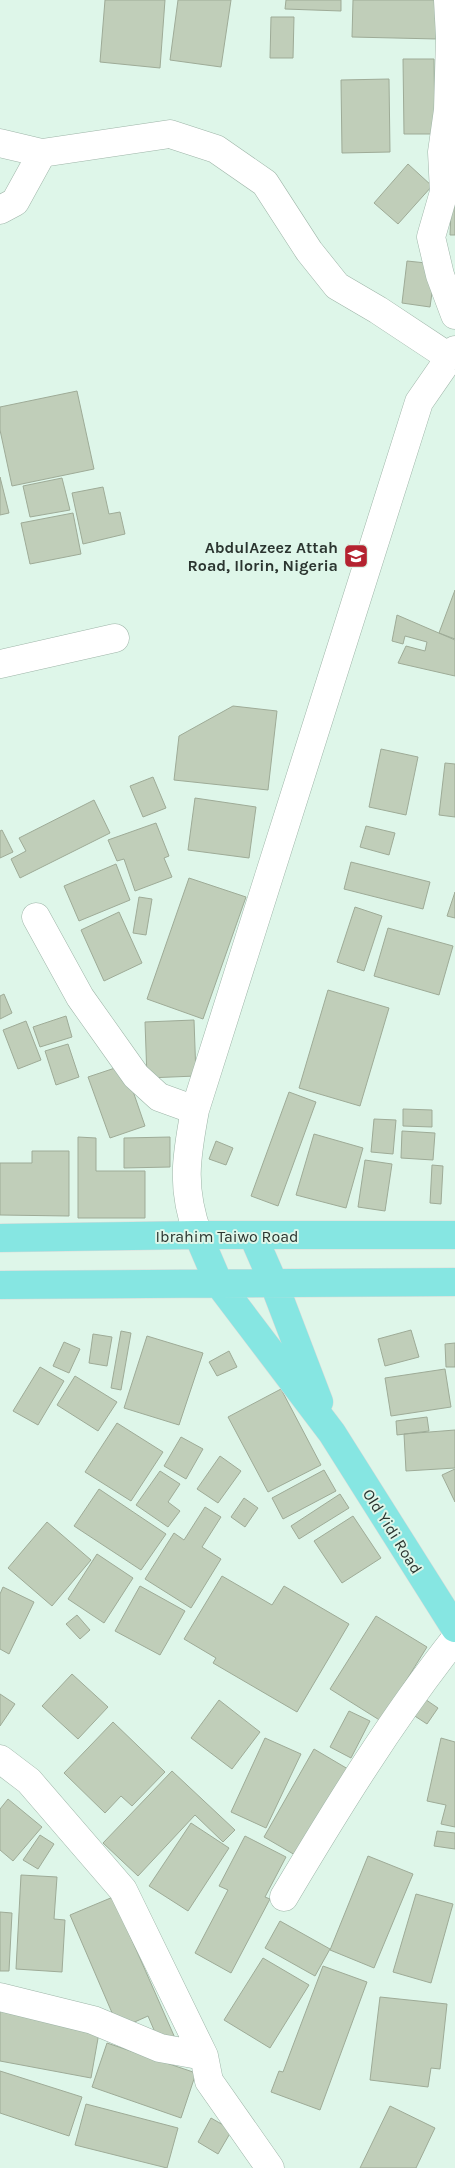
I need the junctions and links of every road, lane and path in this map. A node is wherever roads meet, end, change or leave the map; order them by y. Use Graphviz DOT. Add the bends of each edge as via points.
graph roads {
  1 [pos="448,0"];
  2 [pos="0,143"];
  3 [pos="42,153"];
  4 [pos="0,210"];
  5 [pos="455,315"];
  6 [pos="452,354"];
  7 [pos="116,638"];
  8 [pos="0,664"];
  9 [pos="36,917"];
  10 [pos="195,1110"];
  11 [pos="198,1235"];
  12 [pos="455,1235"];
  13 [pos="253,1236"];
  14 [pos="0,1238"];
  15 [pos="455,1282"];
  16 [pos="219,1284"];
  17 [pos="274,1284"];
  18 [pos="0,1285"];
  19 [pos="332,1433"];
  20 [pos="455,1628"];
  21 [pos="455,1638"];
  22 [pos="0,1759"];
  23 [pos="284,1897"];
  24 [pos="0,1997"];
  25 [pos="204,2056"];
  26 [pos="270,2168"];
  1 -- 5 [label="street" via="448,110 442,152 444,192 431,237 440,276"];
  2 -- 3 [label="street"];
  3 -- 4 [label="street" via="15,202"];
  3 -- 6 [label="street" via="170,134 216,148 265,183 309,251 337,286"];
  6 -- 10 [label="street" via="419,402"];
  7 -- 8 [label="street"];
  9 -- 10 [label="street" via="80,997 136,1076 159,1097"];
  10 -- 11 [label="street" via="186,1159 187,1191"];
  11 -- 13 [label="main road, Ibrahim Taiwo Road"];
  11 -- 14 [label="main road, Ibrahim Taiwo Road"];
  11 -- 16 [label="main road, Old Yidi Road"];
  12 -- 13 [label="main road, Ibrahim Taiwo Road"];
  13 -- 17 [label="main road, Old Yidi Road"];
  15 -- 17 [label="main road"];
  16 -- 17 [label="main road"];
  16 -- 18 [label="main road"];
  16 -- 19 [label="main road, Old Yidi Road"];
  17 -- 19 [label="main road, Old Yidi Road"];
  19 -- 20 [label="main road, Old Yidi Road"];
  21 -- 23 [label="street" via="351,1785"];
  22 -- 25 [label="street" via="29,1780 123,1890"];
  24 -- 25 [label="street" via="93,2020 160,2048"];
  25 -- 26 [label="street" via="209,2081"];
}
